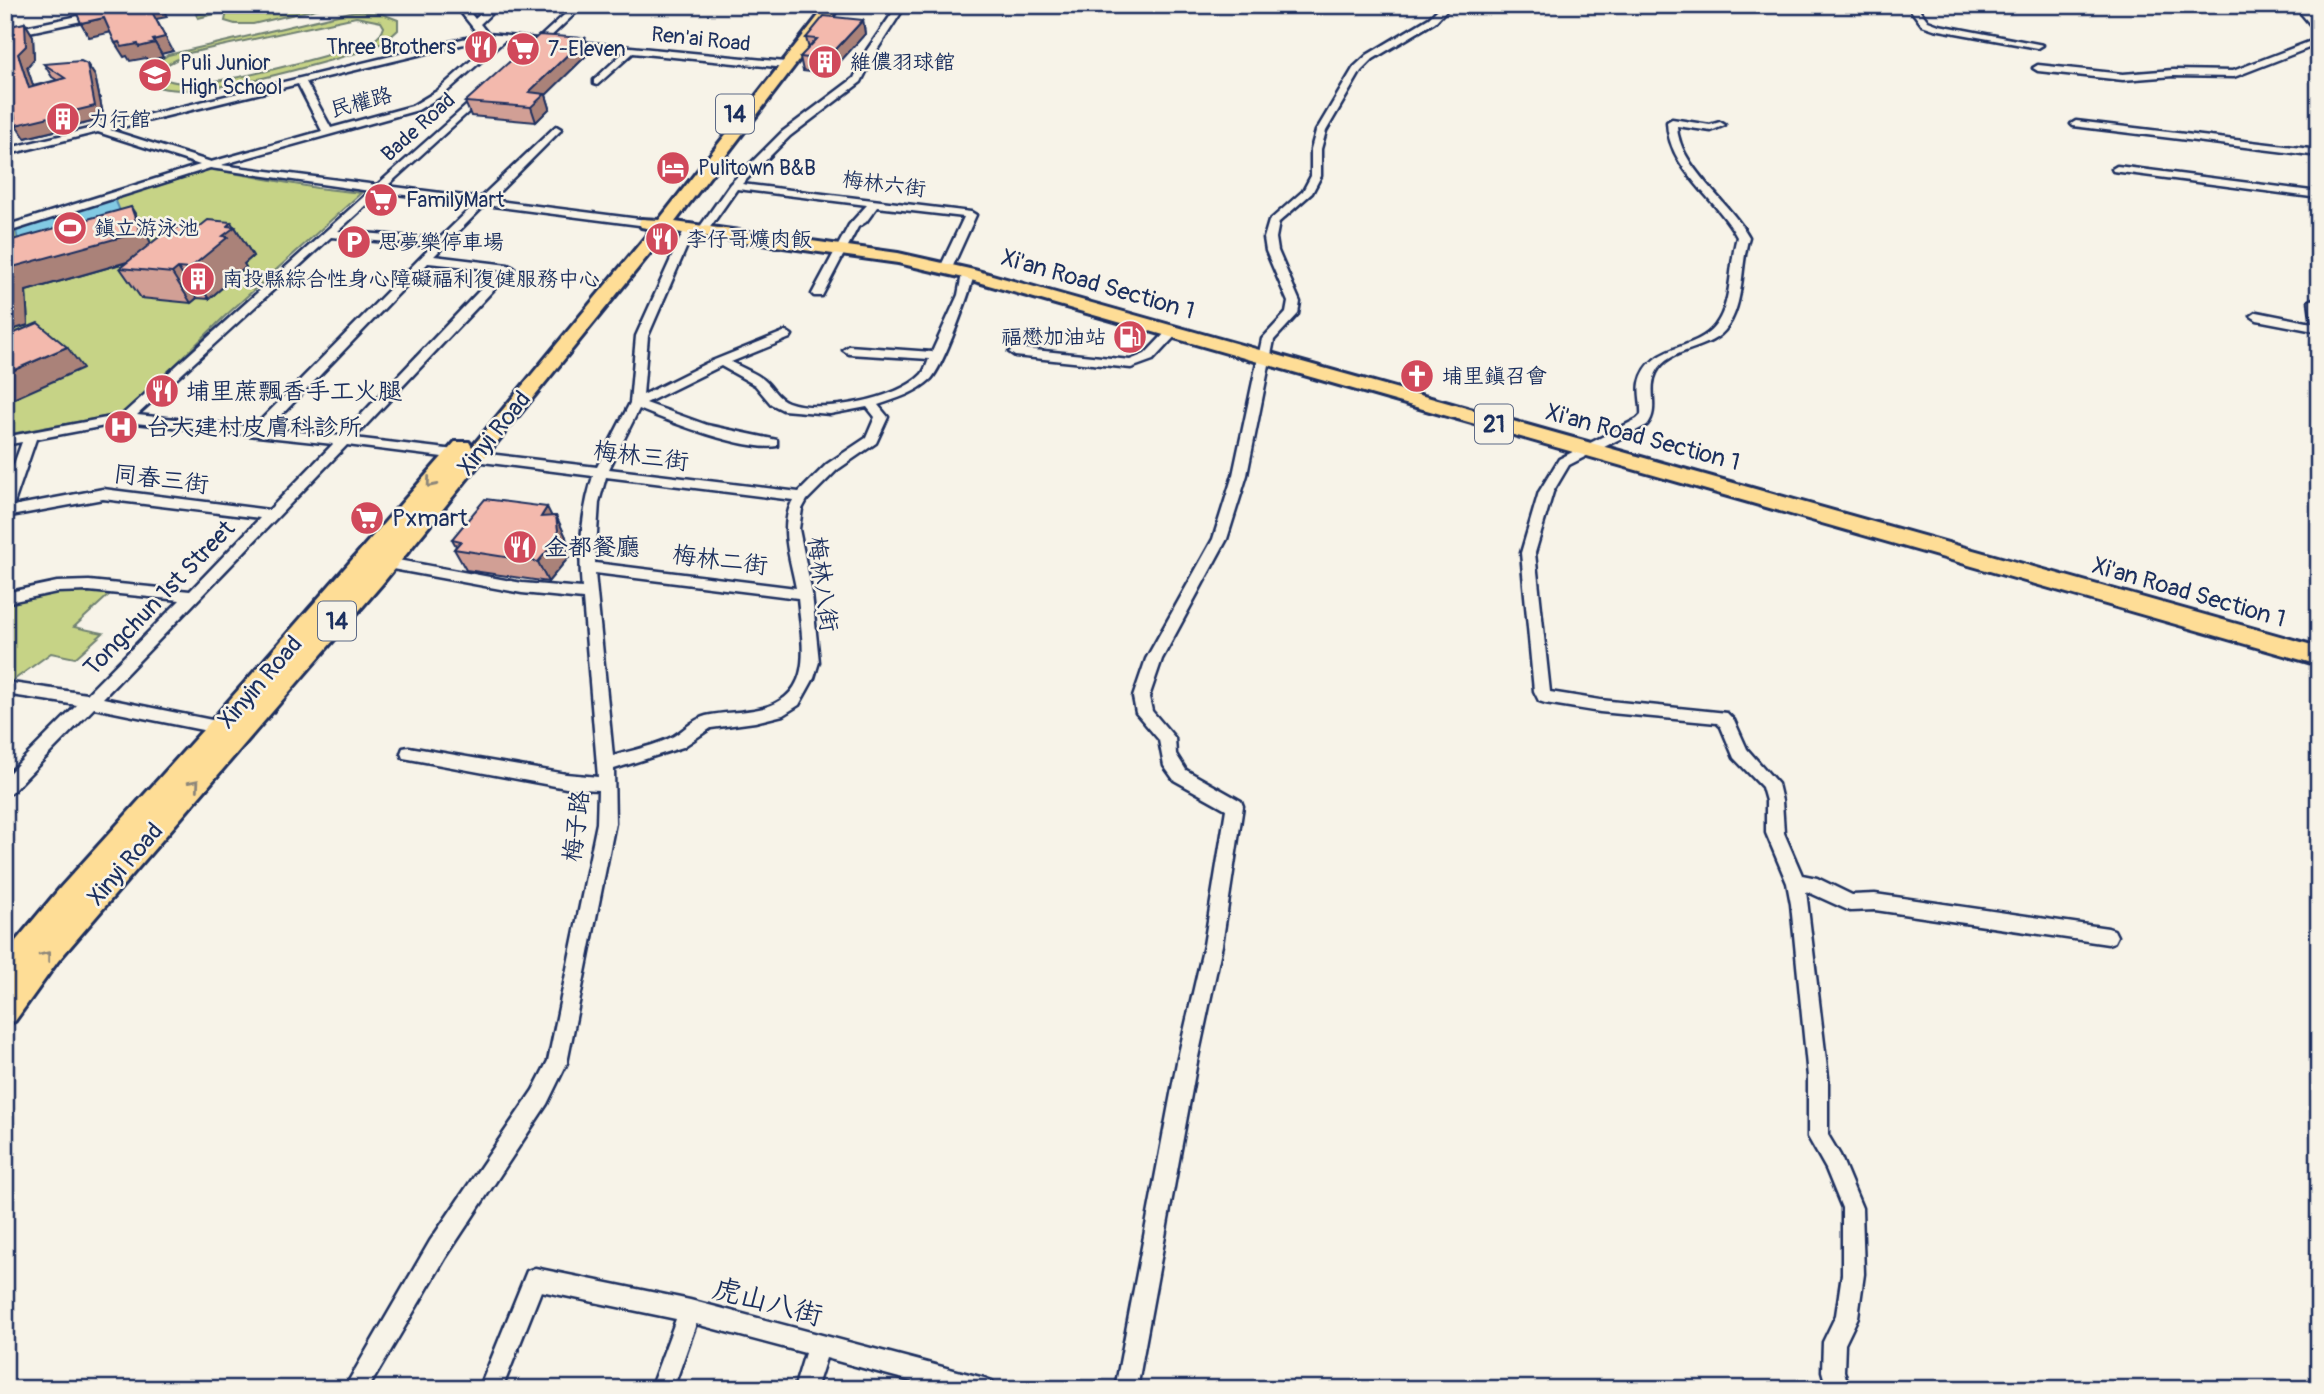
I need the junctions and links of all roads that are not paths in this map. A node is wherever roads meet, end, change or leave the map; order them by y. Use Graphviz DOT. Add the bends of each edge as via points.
graph roads {
  1 [pos="459,5"];
  2 [pos="496,5"];
  3 [pos="580,5"];
  4 [pos="823,5"];
  5 [pos="834,5"];
  6 [pos="902,5"];
  7 [pos="1447,5"];
  8 [pos="1911,5"];
  9 [pos="2298,5"];
  10 [pos="114,11"];
  11 [pos="474,25"];
  12 [pos="2319,32"];
  13 [pos="5,34"];
  14 [pos="485,36"];
  15 [pos="501,38"];
  16 [pos="541,41"];
  17 [pos="2319,41"];
  18 [pos="2038,45"];
  19 [pos="631,50"];
  20 [pos="521,59"];
  21 [pos="780,65"];
  22 [pos="2038,68"];
  23 [pos="301,80"];
  24 [pos="597,82"];
  25 [pos="491,86"];
  26 [pos="2076,124"];
  27 [pos="1720,125"];
  28 [pos="98,129"];
  29 [pos="556,129"];
  30 [pos="327,131"];
  31 [pos="5,151"];
  32 [pos="2319,153"];
  33 [pos="210,165"];
  34 [pos="2117,169"];
  35 [pos="734,186"];
  36 [pos="379,189"];
  37 [pos="2319,195"];
  38 [pos="483,202"];
  39 [pos="875,202"];
  40 [pos="655,224"];
  41 [pos="5,230"];
  42 [pos="696,230"];
  43 [pos="329,234"];
  44 [pos="442,243"];
  45 [pos="840,249"];
  46 [pos="427,259"];
  47 [pos="946,268"];
  48 [pos="968,274"];
  49 [pos="818,294"];
  50 [pos="2319,299"];
  51 [pos="2257,316"];
  52 [pos="1172,332"];
  53 [pos="786,335"];
  54 [pos="849,350"];
  55 [pos="1015,352"];
  56 [pos="934,356"];
  57 [pos="1264,359"];
  58 [pos="722,362"];
  59 [pos="635,403"];
  60 [pos="870,403"];
  61 [pos="126,418"];
  62 [pos="257,432"];
  63 [pos="31,436"];
  64 [pos="5,441"];
  65 [pos="346,441"];
  66 [pos="772,443"];
  67 [pos="1587,449"];
  68 [pos="466,456"];
  69 [pos="600,474"];
  70 [pos="802,497"];
  71 [pos="5,510"];
  72 [pos="270,515"];
  73 [pos="387,563"];
  74 [pos="587,566"];
  75 [pos="589,594"];
  76 [pos="805,594"];
  77 [pos="192,596"];
  78 [pos="5,598"];
  79 [pos="2319,656"];
  80 [pos="5,688"];
  81 [pos="90,701"];
  82 [pos="230,730"];
  83 [pos="410,753"];
  84 [pos="605,765"];
  85 [pos="607,784"];
  86 [pos="5,788"];
  87 [pos="1796,883"];
  88 [pos="2108,936"];
  89 [pos="5,976"];
  90 [pos="5,1010"];
  91 [pos="690,1311"];
  92 [pos="818,1346"];
  93 [pos="969,1387"];
  94 [pos="355,1389"];
  95 [pos="490,1389"];
  96 [pos="661,1389"];
  97 [pos="805,1389"];
  98 [pos="1126,1389"];
  99 [pos="1838,1389"];
  1 -- 11 [label="street"];
  2 -- 11 [label="street"];
  3 -- 16 [label="street"];
  4 -- 21 [label="main road, 14"];
  5 -- 21 [label="main road, Xinyi Road / 14"];
  6 -- 35 [label="street, 梅子路" via="858,79 795,127"];
  7 -- 57 [label="street" via="1425,25 1357,69 1321,131 1316,177 1307,193 1275,221 1270,239 1294,302 1292,314 1268,340"];
  8 -- 18 [label="street" via="1925,23 1937,27"];
  9 -- 12 [label="street"];
  10 -- 13 [label="street"];
  11 -- 14 [label="street"];
  14 -- 15 [label="street, Ren'ai Road"];
  14 -- 23 [label="street"];
  15 -- 16 [label="street, Ren'ai Road"];
  15 -- 30 [label="street, 民權路" via="440,93 415,108"];
  16 -- 19 [label="street, Ren'ai Road"];
  16 -- 20 [label="street"];
  17 -- 22 [label="street" via="2234,74 2123,77"];
  19 -- 21 [label="street, Ren'ai Road"];
  19 -- 24 [label="street"];
  21 -- 40 [label="main road, Xinyi Road / 14"];
  23 -- 28 [label="street"];
  23 -- 30 [label="street"];
  25 -- 36 [label="street, Bade Road"];
  26 -- 32 [label="street"];
  27 -- 67 [label="street" via="1711,128 1672,122 1670,131 1677,150 1732,216 1743,237 1737,254 1739,272 1722,326 1713,335 1681,346 1652,370 1646,383 1647,416 1642,422"];
  28 -- 31 [label="street"];
  28 -- 33 [label="street, Xi'an Road Section 1"];
  29 -- 38 [label="street"];
  30 -- 33 [label="street, 民權路"];
  33 -- 36 [label="street, Xi'an Road Section 1"];
  33 -- 41 [label="street, 民權路"];
  34 -- 37 [label="street"];
  35 -- 39 [label="street, 梅林六街"];
  35 -- 42 [label="street, 梅子路"];
  36 -- 38 [label="street, Xi'an Road Section 1"];
  36 -- 43 [label="street, Bade Road"];
  38 -- 40 [label="street, Xi'an Road Section 1"];
  38 -- 44 [label="street"];
  39 -- 45 [label="street"];
  39 -- 47 [label="street, 梅林六街" via="971,215"];
  40 -- 42 [label="main road, Xi'an Road Section 1 / 21"];
  40 -- 68 [label="main road, Xinyi Road / 14"];
  42 -- 45 [label="main road, Xi'an Road Section 1 / 21"];
  42 -- 59 [label="street, 梅子路" via="642,335"];
  43 -- 44 [label="street"];
  43 -- 61 [label="street, Bade Road"];
  44 -- 46 [label="street"];
  45 -- 47 [label="main road, Xi'an Road Section 1 / 21"];
  45 -- 49 [label="street"];
  46 -- 62 [label="street"];
  46 -- 65 [label="street, Tongchun 1st Street" via="508,268"];
  47 -- 48 [label="main road, Xi'an Road Section 1 / 21"];
  48 -- 52 [label="main road, Xi'an Road Section 1 / 21"];
  48 -- 56 [label="street" via="964,295"];
  50 -- 51 [label="street" via="2315,301 2319,328"];
  52 -- 55 [label="street" via="1149,356 1131,364"];
  52 -- 57 [label="main road, Xi'an Road Section 1 / 21"];
  53 -- 58 [label="street"];
  54 -- 56 [label="street"];
  56 -- 60 [label="street" via="928,375 919,383"];
  57 -- 67 [label="main road, Xi'an Road Section 1 / 21"];
  57 -- 98 [label="street" via="1240,475 1220,539 1154,659 1141,697 1143,713 1167,738 1166,752 1176,771 1188,784 1236,806"];
  58 -- 59 [label="street"];
  58 -- 60 [label="street" via="759,382 775,401 788,407 831,410"];
  59 -- 66 [label="street" via="694,426"];
  59 -- 69 [label="street, 梅子路"];
  60 -- 70 [label="street, 梅林八街" via="882,417 875,436 832,467"];
  61 -- 62 [label="street, 梅林三街"];
  61 -- 63 [label="street"];
  62 -- 65 [label="street, 梅林三街"];
  63 -- 64 [label="street"];
  63 -- 71 [label="street"];
  65 -- 68 [label="street, 梅林三街"];
  65 -- 72 [label="street, Tongchun 1st Street"];
  67 -- 79 [label="main road, Xi'an Road Section 1 / 21"];
  67 -- 87 [label="street" via="1563,463 1555,476 1528,553 1542,691 1545,697 1600,706 1721,717 1740,753 1770,783 1775,833"];
  68 -- 69 [label="street, 梅林三街"];
  68 -- 73 [label="main road, Xinyi Road / 14"];
  68 -- 82 [label="main road, Xinyin Road / 14, one-way"];
  69 -- 70 [label="street, 梅林三街"];
  69 -- 74 [label="street, 梅子路" via="592,502"];
  70 -- 76 [label="street, 梅林八街" via="794,509 792,528"];
  71 -- 72 [label="street, 同春三街" via="103,494"];
  72 -- 77 [label="street, Tongchun 1st Street"];
  73 -- 75 [label="street" via="522,588"];
  73 -- 82 [label="main road, Xinyi Road / 14"];
  74 -- 75 [label="street, 梅子路"];
  74 -- 76 [label="street, 梅林二街"];
  75 -- 84 [label="street, 梅子路"];
  76 -- 84 [label="street, 梅林八街" via="810,668 788,706 707,722 677,742"];
  77 -- 78 [label="street" via="89,586 57,587"];
  77 -- 81 [label="street, Tongchun 1st Street"];
  80 -- 81 [label="street"];
  81 -- 82 [label="street"];
  81 -- 86 [label="street, Tongchun 1st Street"];
  82 -- 89 [label="main road, Xinyin Road / 14" via="70,896"];
  90 -- 82 [label="main road, Xinyi Road / 14, one-way"];
  83 -- 85 [label="street"];
  84 -- 85 [label="street, 梅子路"];
  85 -- 94 [label="street, 梅子路" via="606,823 557,1063"];
  87 -- 88 [label="street" via="1811,883 1850,903 1875,902"];
  87 -- 99 [label="street" via="1818,1077 1818,1137 1852,1208 1853,1274 1847,1317 1834,1342"];
  91 -- 92 [label="street, 虎山八街"];
  91 -- 95 [label="street, 虎山八街" via="535,1279"];
  91 -- 96 [label="street"];
  92 -- 93 [label="street, 虎山八街"];
  92 -- 97 [label="street"];
}
